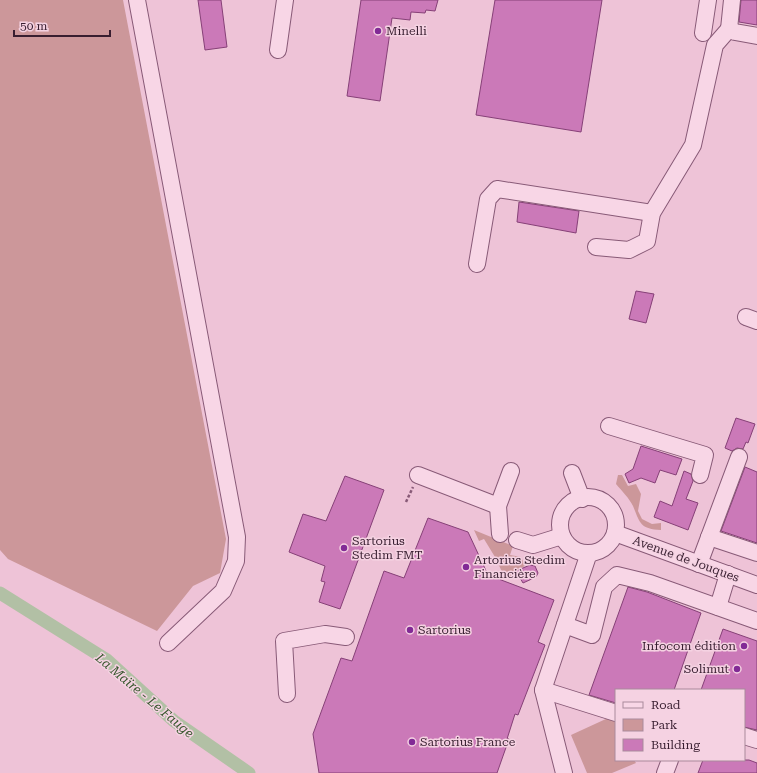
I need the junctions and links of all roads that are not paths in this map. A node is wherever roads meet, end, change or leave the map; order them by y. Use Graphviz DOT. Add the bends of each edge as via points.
graph roads {
  1 [pos="137,0"];
  2 [pos="285,0"];
  3 [pos="708,0"];
  4 [pos="732,0"];
  5 [pos="729,29"];
  6 [pos="703,33"];
  7 [pos="757,36"];
  8 [pos="278,50"];
  9 [pos="652,213"];
  10 [pos="596,247"];
  11 [pos="477,264"];
  12 [pos="609,426"];
  13 [pos="739,457"];
  14 [pos="511,471"];
  15 [pos="572,473"];
  16 [pos="418,475"];
  17 [pos="700,475"];
  18 [pos="582,499"];
  19 [pos="498,506"];
  20 [pos="615,533"];
  21 [pos="500,534"];
  22 [pos="562,536"];
  23 [pos="709,537"];
  24 [pos="517,540"];
  25 [pos="589,553"];
  26 [pos="757,553"];
  27 [pos="699,564"];
  28 [pos="728,574"];
  29 [pos="757,585"];
  30 [pos="718,607"];
  31 [pos="757,621"];
  32 [pos="565,624"];
  33 [pos="346,636"];
  34 [pos="168,643"];
  35 [pos="543,690"];
  36 [pos="288,694"];
  37 [pos="615,713"];
  38 [pos="745,736"];
  39 [pos="757,740"];
  40 [pos="670,761"];
  41 [pos="564,773"];
  42 [pos="665,773"];
  1 -- 34 [label="street" via="237,537 236,561 223,592"];
  2 -- 8 [label="street"];
  3 -- 6 [label="street"];
  4 -- 5 [label="street"];
  5 -- 7 [label="street"];
  5 -- 9 [label="street" via="715,45 693,145"];
  9 -- 10 [label="street" via="647,241 629,250"];
  9 -- 11 [label="street" via="497,189 488,199"];
  12 -- 17 [label="street" via="705,455"];
  13 -- 23 [label="street"];
  14 -- 19 [label="street"];
  15 -- 18 [label="street"];
  16 -- 19 [label="street"];
  18 -- 20 [label="street" via="596,498 610,507 616,520"];
  18 -- 22 [label="street" via="573,502 562,514"];
  19 -- 21 [label="street"];
  20 -- 25 [label="street" via="611,542 601,550"];
  20 -- 27 [label="street, Avenue de Jouques"];
  22 -- 24 [label="street" via="533,545"];
  22 -- 25 [label="street" via="574,550"];
  23 -- 26 [label="street"];
  23 -- 27 [label="street"];
  25 -- 32 [label="street"];
  27 -- 28 [label="street, Avenue de Jouques"];
  28 -- 29 [label="street, Avenue de Jouques"];
  28 -- 30 [label="street"];
  30 -- 31 [label="street"];
  30 -- 32 [label="street" via="650,583 617,575 604,587 592,635"];
  32 -- 35 [label="street"];
  33 -- 36 [label="street" via="325,634 284,641"];
  35 -- 37 [label="street"];
  35 -- 41 [label="street"];
  38 -- 39 [label="street"];
  40 -- 42 [label="street"];
}
